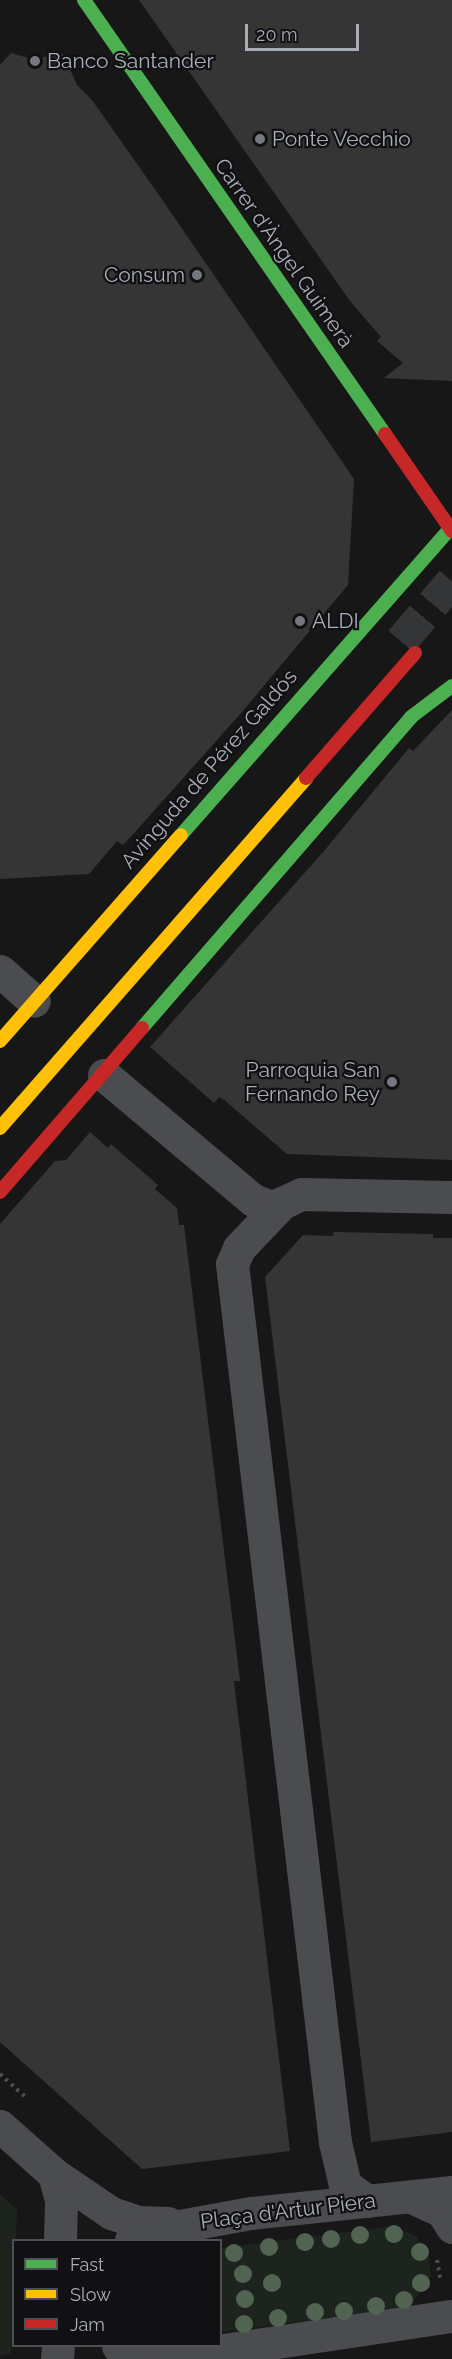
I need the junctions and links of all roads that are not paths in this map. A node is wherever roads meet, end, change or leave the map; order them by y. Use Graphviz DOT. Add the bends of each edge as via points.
graph roads {
  1 [pos="84,0"];
  2 [pos="451,531"];
  3 [pos="415,653"];
  4 [pos="452,686"];
  5 [pos="0,971"];
  6 [pos="34,1001"];
  7 [pos="0,1041"];
  8 [pos="104,1075"];
  9 [pos="0,1128"];
  10 [pos="0,1192"];
  11 [pos="452,1197"];
  12 [pos="282,1203"];
  13 [pos="0,2126"];
  14 [pos="54,2174"];
  15 [pos="452,2192"];
  16 [pos="411,2197"];
  17 [pos="367,2201"];
  18 [pos="188,2223"];
  19 [pos="452,2227"];
  20 [pos="60,2239"];
  21 [pos="138,2239"];
  22 [pos="448,2317"];
  23 [pos="319,2334"];
  24 [pos="120,2347"];
  25 [pos="144,2359"];
  26 [pos="163,2359"];
  27 [pos="344,2359"];
  1 -- 2 [label="main road, Carrer d'Àngel Guimerà"];
  2 -- 6 [label="main road, Avinguda de Pérez Galdós"];
  3 -- 9 [label="main road"];
  4 -- 8 [label="main road" via="411,717"];
  5 -- 6 [label="street"];
  6 -- 7 [label="main road, Avinguda de Pérez Galdós"];
  8 -- 10 [label="main road"];
  8 -- 12 [label="street" via="253,1200 271,1206"];
  11 -- 12 [label="street" via="301,1194"];
  12 -- 17 [label="street" via="239,1248 231,1275 335,2142 345,2185"];
  13 -- 14 [label="street"];
  14 -- 18 [label="street" via="123,2219"];
  14 -- 20 [label="street" via="61,2200"];
  15 -- 16 [label="street, Plaça d'Artur Piera"];
  16 -- 17 [label="street, Plaça d'Artur Piera"];
  16 -- 19 [label="street, Plaça d'Artur Piera" via="437,2207"];
  17 -- 18 [label="street, Plaça d'Artur Piera"];
  18 -- 21 [label="street, Plaça d'Artur Piera"];
  22 -- 23 [label="street"];
  23 -- 26 [label="street"];
  23 -- 27 [label="street"];
  24 -- 25 [label="street"];
}
